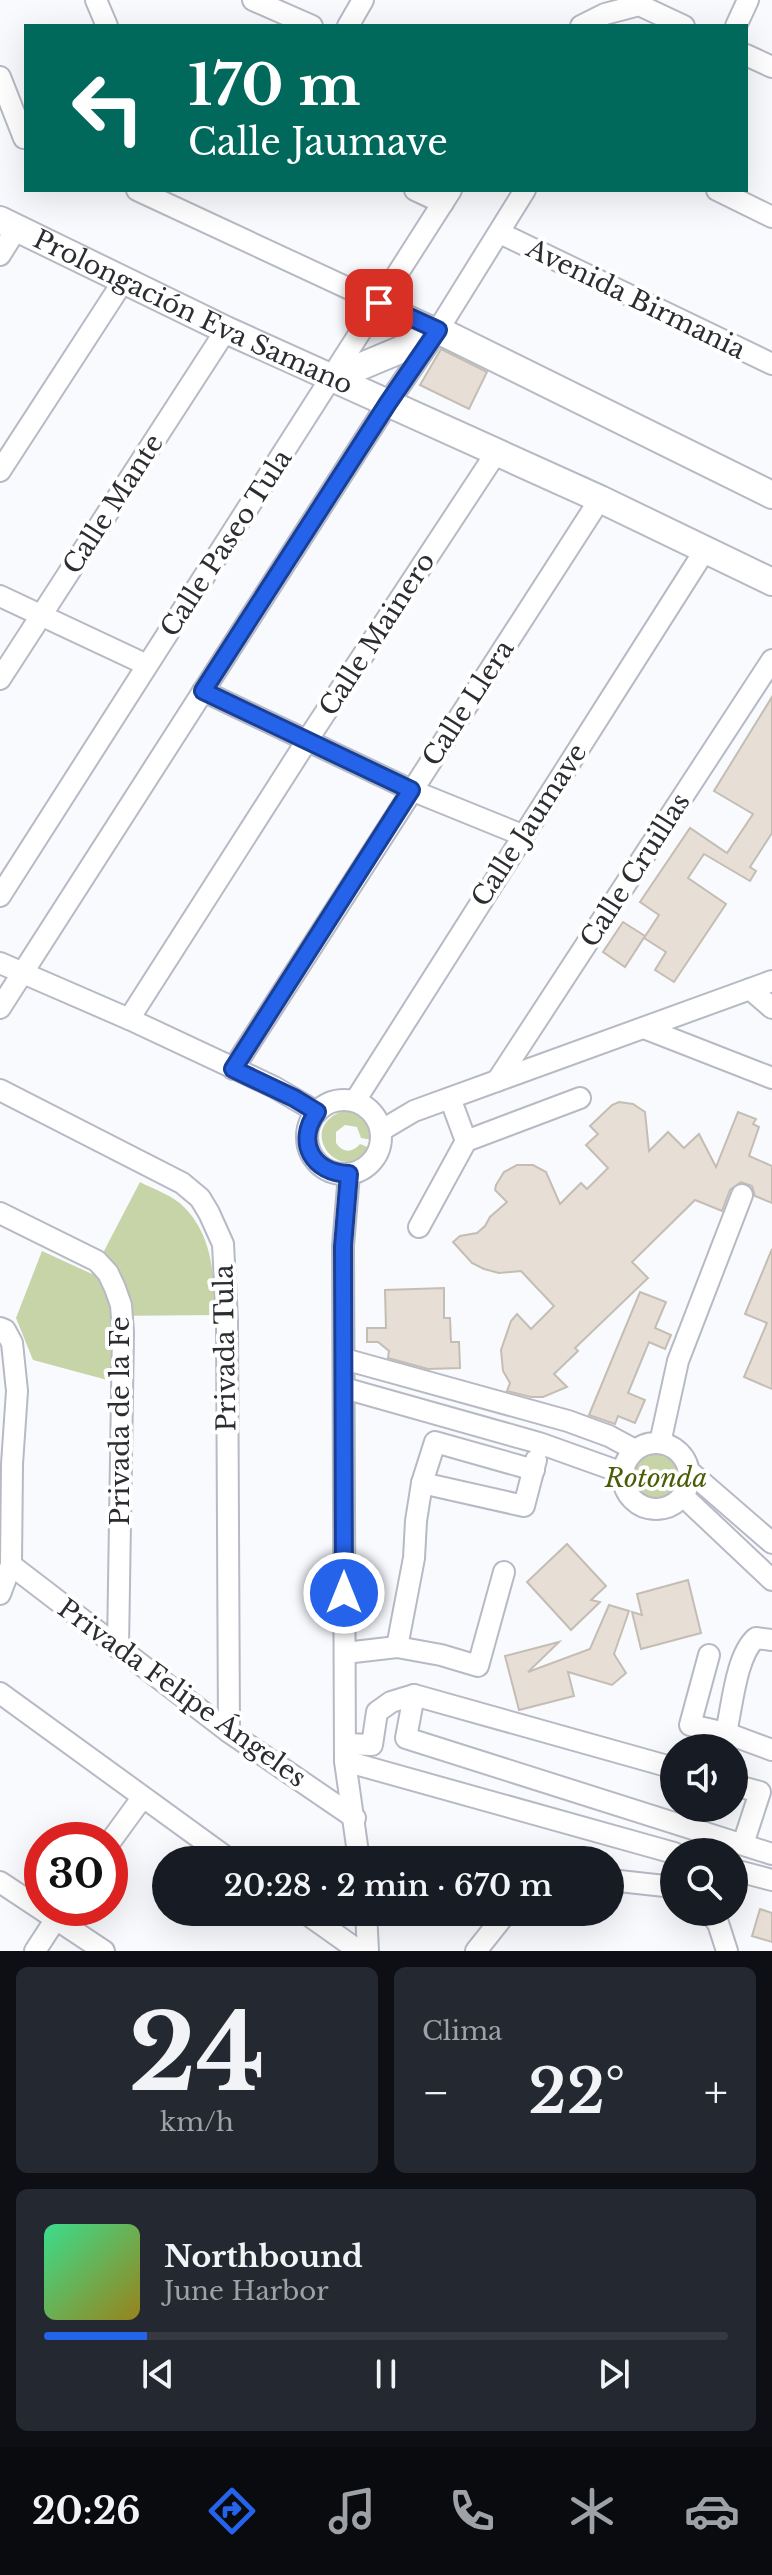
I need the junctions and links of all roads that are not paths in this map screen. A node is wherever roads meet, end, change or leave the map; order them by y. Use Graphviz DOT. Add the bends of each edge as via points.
graph roads {
  1 [pos="96,0"];
  2 [pos="253,0"];
  3 [pos="363,0"];
  4 [pos="748,0"];
  5 [pos="641,2"];
  6 [pos="106,24"];
  7 [pos="307,24"];
  8 [pos="349,24"];
  9 [pos="585,24"];
  10 [pos="626,24"];
  11 [pos="680,24"];
  12 [pos="737,24"];
  13 [pos="748,56"];
  14 [pos="772,67"];
  15 [pos="0,77"];
  16 [pos="0,126"];
  17 [pos="24,136"];
  18 [pos="24,138"];
  19 [pos="141,192"];
  20 [pos="424,192"];
  21 [pos="524,192"];
  22 [pos="721,192"];
  23 [pos="447,197"];
  24 [pos="772,217"];
  25 [pos="8,224"];
  26 [pos="500,233"];
  27 [pos="0,255"];
  28 [pos="124,280"];
  29 [pos="379,303"];
  30 [pos="226,330"];
  31 [pos="438,330"];
  32 [pos="772,364"];
  33 [pos="333,378"];
  34 [pos="388,403"];
  35 [pos="496,453"];
  36 [pos="0,471"];
  37 [pos="772,495"];
  38 [pos="600,499"];
  39 [pos="705,550"];
  40 [pos="772,582"];
  41 [pos="0,596"];
  42 [pos="41,615"];
  43 [pos="772,660"];
  44 [pos="147,665"];
  45 [pos="0,679"];
  46 [pos="203,691"];
  47 [pos="308,739"];
  48 [pos="411,790"];
  49 [pos="522,835"];
  50 [pos="0,896"];
  51 [pos="0,963"];
  52 [pos="23,973"];
  53 [pos="772,981"];
  54 [pos="750,989"];
  55 [pos="0,1008"];
  56 [pos="772,1008"];
  57 [pos="129,1019"];
  58 [pos="644,1028"];
  59 [pos="233,1069"];
  60 [pos="772,1078"];
  61 [pos="497,1081"];
  62 [pos="0,1090"];
  63 [pos="450,1098"];
  64 [pos="580,1098"];
  65 [pos="355,1101"];
  66 [pos="317,1112"];
  67 [pos="382,1130"];
  68 [pos="466,1141"];
  69 [pos="349,1174"];
  70 [pos="742,1195"];
  71 [pos="0,1213"];
  72 [pos="419,1227"];
  73 [pos="0,1328"];
  74 [pos="344,1359"];
  75 [pos="344,1388"];
  76 [pos="539,1443"];
  77 [pos="660,1443"];
  78 [pos="635,1450"];
  79 [pos="534,1470"];
  80 [pos="689,1471"];
  81 [pos="623,1473"];
  82 [pos="422,1483"];
  83 [pos="683,1496"];
  84 [pos="772,1543"];
  85 [pos="11,1565"];
  86 [pos="504,1572"];
  87 [pos="772,1580"];
  88 [pos="0,1594"];
  89 [pos="772,1640"];
  90 [pos="397,1647"];
  91 [pos="118,1648"];
  92 [pos="345,1653"];
  93 [pos="709,1655"];
  94 [pos="0,1693"];
  95 [pos="414,1695"];
  96 [pos="229,1732"];
  97 [pos="726,1733"];
  98 [pos="772,1750"];
  99 [pos="345,1753"];
  100 [pos="660,1764"];
  101 [pos="748,1789"];
  102 [pos="142,1798"];
  103 [pos="355,1818"];
  104 [pos="125,1822"];
  105 [pos="724,1838"];
  106 [pos="745,1838"];
  107 [pos="210,1846"];
  108 [pos="358,1846"];
  109 [pos="748,1846"];
  110 [pos="660,1849"];
  111 [pos="772,1854"];
  112 [pos="748,1874"];
  113 [pos="772,1880"];
  114 [pos="0,1882"];
  115 [pos="624,1882"];
  116 [pos="660,1885"];
  117 [pos="24,1895"];
  118 [pos="51,1926"];
  119 [pos="74,1926"];
  120 [pos="324,1926"];
  121 [pos="367,1926"];
  122 [pos="496,1926"];
  123 [pos="719,1926"];
  124 [pos="35,1951"];
  125 [pos="104,1951"];
  126 [pos="359,1951"];
  127 [pos="368,1951"];
  128 [pos="476,1951"];
  129 [pos="727,1951"];
  1 -- 6 [label="street"];
  2 -- 7 [label="street"];
  3 -- 8 [label="street"];
  4 -- 12 [label="street"];
  5 -- 9 [label="street"];
  5 -- 10 [label="street"];
  5 -- 11 [label="street"];
  13 -- 14 [label="street"];
  15 -- 17 [label="street"];
  16 -- 18 [label="street"];
  19 -- 29 [label="street"];
  20 -- 23 [label="street"];
  21 -- 26 [label="street"];
  22 -- 24 [label="street"];
  23 -- 29 [label="street, Calle Paseo Tula"];
  25 -- 27 [label="street"];
  25 -- 28 [label="main road, Prolongación Eva Samano"];
  26 -- 31 [label="street"];
  26 -- 32 [label="street, Avenida Birmania"];
  28 -- 30 [label="main road, Prolongación Eva Samano"];
  28 -- 36 [label="street"];
  29 -- 31 [label="street"];
  29 -- 33 [label="street, Calle Paseo Tula"];
  30 -- 33 [label="main road, Prolongación Eva Samano"];
  30 -- 42 [label="street, Calle Mante"];
  31 -- 33 [label="main road"];
  31 -- 34 [label="street"];
  31 -- 37 [label="main road"];
  33 -- 34 [label="main road, Prolongación Eva Samano"];
  33 -- 44 [label="street, Calle Paseo Tula"];
  34 -- 35 [label="main road, Prolongación Eva Samano"];
  34 -- 46 [label="street"];
  35 -- 38 [label="main road, Prolongación Eva Samano"];
  35 -- 47 [label="street, Calle Mainero"];
  38 -- 39 [label="main road, Prolongación Eva Samano"];
  38 -- 48 [label="street, Calle Llera"];
  39 -- 40 [label="main road, Prolongación Eva Samano"];
  39 -- 49 [label="street, Calle Jaumave"];
  41 -- 42 [label="street"];
  42 -- 44 [label="street"];
  42 -- 45 [label="street, Calle Mante"];
  43 -- 61 [label="street, Calle Cruillas"];
  44 -- 50 [label="street, Calle Paseo Tula"];
  46 -- 47 [label="street"];
  46 -- 52 [label="street"];
  47 -- 48 [label="street"];
  47 -- 57 [label="street, Calle Mainero"];
  48 -- 49 [label="street"];
  48 -- 59 [label="street, Calle Llera"];
  49 -- 65 [label="street, Calle Jaumave"];
  51 -- 52 [label="street"];
  52 -- 55 [label="street"];
  52 -- 57 [label="street"];
  53 -- 54 [label="street"];
  54 -- 56 [label="street"];
  54 -- 58 [label="street"];
  57 -- 59 [label="street"];
  58 -- 60 [label="street"];
  58 -- 61 [label="street"];
  59 -- 66 [label="street"];
  61 -- 63 [label="street"];
  62 -- 96 [label="street, Privada Tula" via="182,1183 200,1198 223,1244"];
  63 -- 67 [label="street"];
  63 -- 68 [label="street"];
  64 -- 68 [label="street"];
  65 -- 66 [label="street" via="332,1101"];
  65 -- 67 [label="street" via="369,1109"];
  66 -- 69 [label="street" via="307,1139 313,1157 327,1170"];
  67 -- 69 [label="street" via="372,1162"];
  68 -- 72 [label="street"];
  69 -- 74 [label="street" via="343,1246"];
  70 -- 77 [label="street" via="678,1361"];
  71 -- 91 [label="street, Privada de la Fe" via="97,1261 121,1305"];
  73 -- 85 [label="street" via="12,1343 16,1371"];
  74 -- 75 [label="street"];
  74 -- 78 [label="street" via="568,1421"];
  75 -- 76 [label="street"];
  75 -- 92 [label="street"];
  76 -- 79 [label="street"];
  76 -- 81 [label="street"];
  77 -- 78 [label="street"];
  77 -- 80 [label="street" via="676,1449"];
  78 -- 81 [label="street"];
  79 -- 82 [label="street" via="524,1506"];
  79 -- 82 [label="street" via="435,1442"];
  80 -- 83 [label="street"];
  80 -- 84 [label="street"];
  81 -- 83 [label="street" via="630,1497 644,1508 661,1510"];
  82 -- 90 [label="street"];
  83 -- 87 [label="street"];
  85 -- 88 [label="street"];
  85 -- 91 [label="street, Privada Felipe Ángeles"];
  86 -- 90 [label="street" via="478,1666"];
  89 -- 97 [label="street" via="756,1638 743,1656"];
  90 -- 92 [label="street"];
  91 -- 96 [label="street, Privada Felipe Ángeles"];
  92 -- 99 [label="street"];
  93 -- 97 [label="street" via="690,1725"];
  94 -- 102 [label="street"];
  95 -- 99 [label="street" via="377,1712 372,1745"];
  95 -- 100 [label="street"];
  95 -- 105 [label="street" via="406,1738"];
  96 -- 103 [label="street, Privada Felipe Ángeles"];
  97 -- 98 [label="street"];
  99 -- 103 [label="street"];
  99 -- 110 [label="street"];
  101 -- 106 [label="street" via="760,1792"];
  102 -- 104 [label="street"];
  102 -- 107 [label="street"];
  103 -- 108 [label="street"];
  109 -- 111 [label="street"];
  112 -- 113 [label="street"];
  114 -- 117 [label="street"];
  115 -- 116 [label="street"];
  118 -- 124 [label="street"];
  119 -- 125 [label="street"];
  120 -- 126 [label="street"];
  121 -- 127 [label="street"];
  122 -- 128 [label="street"];
  123 -- 129 [label="street"];
}
